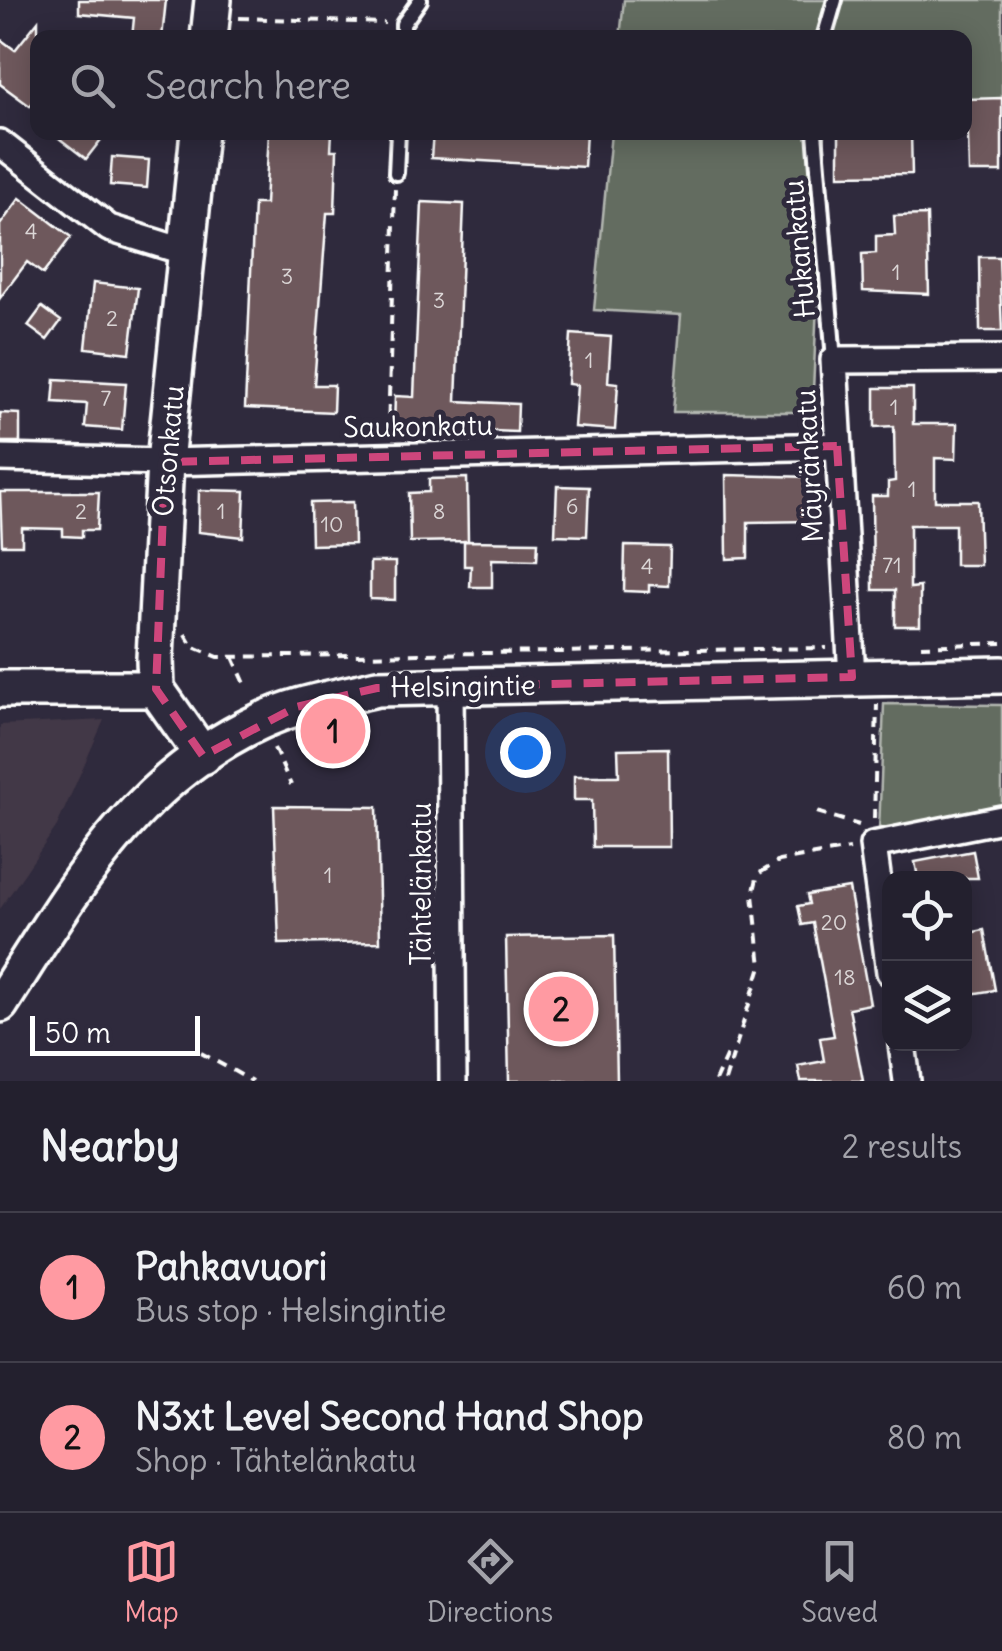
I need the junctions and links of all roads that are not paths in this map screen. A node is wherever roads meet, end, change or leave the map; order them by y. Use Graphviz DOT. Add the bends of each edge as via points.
graph roads {
  1 [pos="420,0"];
  2 [pos="835,0"];
  3 [pos="404,30"];
  4 [pos="826,30"];
  5 [pos="198,140"];
  6 [pos="398,140"];
  7 [pos="816,140"];
  8 [pos="0,143"];
  9 [pos="396,173"];
  10 [pos="186,252"];
  11 [pos="1002,359"];
  12 [pos="834,360"];
  13 [pos="837,446"];
  14 [pos="0,458"];
  15 [pos="166,462"];
  16 [pos="860,667"];
  17 [pos="1002,675"];
  18 [pos="450,687"];
  19 [pos="156,688"];
  20 [pos="0,689"];
  21 [pos="202,756"];
  22 [pos="1002,819"];
  23 [pos="889,961"];
  24 [pos="0,1004"];
  25 [pos="903,1051"];
  26 [pos="453,1081"];
  27 [pos="907,1081"];
  1 -- 3 [label="lane"];
  2 -- 4 [label="lane"];
  5 -- 10 [label="main road, Otsonkatu"];
  6 -- 9 [label="lane"];
  7 -- 12 [label="lane, Hukankatu"];
  8 -- 10 [label="street" via="108,228"];
  10 -- 15 [label="main road, Otsonkatu"];
  11 -- 12 [label="street, Mäyränkatu"];
  12 -- 13 [label="street, Mäyränkatu"];
  13 -- 15 [label="street, Saukonkatu"];
  13 -- 16 [label="street, Mäyränkatu"];
  14 -- 15 [label="street, Saukonkatu"];
  15 -- 19 [label="main road, Otsonkatu"];
  16 -- 17 [label="main road, Helsingintie"];
  16 -- 18 [label="main road, Helsingintie"];
  18 -- 21 [label="main road, Helsingintie" via="377,688 296,707"];
  18 -- 26 [label="street, Tähtelänkatu"];
  19 -- 20 [label="main road"];
  19 -- 21 [label="main road"];
  21 -- 24 [label="main road, Helsingintie" via="100,849"];
  22 -- 23 [label="street" via="873,837"];
  25 -- 27 [label="street"];
}
